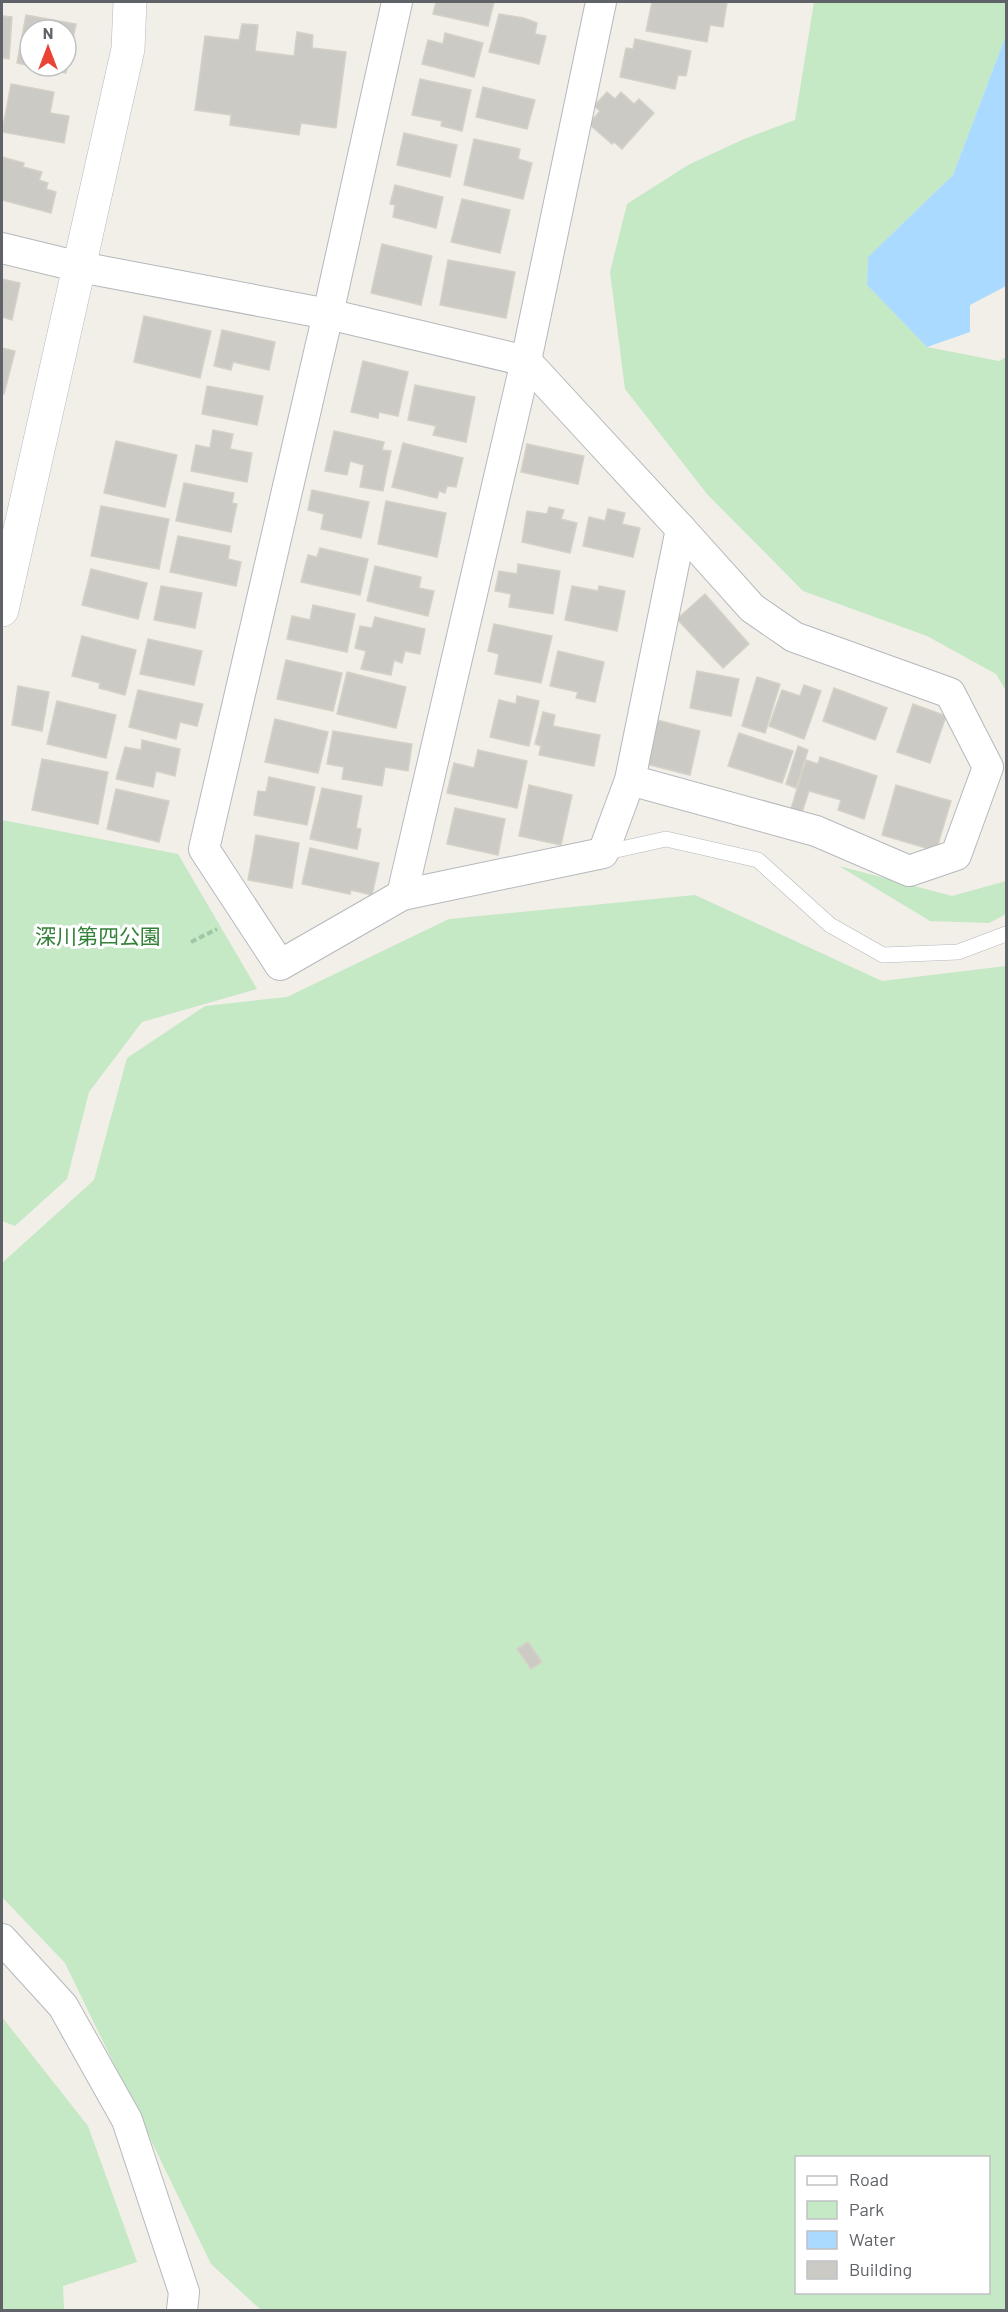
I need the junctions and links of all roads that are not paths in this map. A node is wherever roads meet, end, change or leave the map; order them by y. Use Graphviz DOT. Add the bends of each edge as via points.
graph roads {
  1 [pos="130,2"];
  2 [pos="398,2"];
  3 [pos="601,2"];
  4 [pos="2,248"];
  5 [pos="80,267"];
  6 [pos="328,314"];
  7 [pos="526,361"];
  8 [pos="681,529"];
  9 [pos="2,610"];
  10 [pos="630,780"];
  11 [pos="603,854"];
  12 [pos="402,895"];
  13 [pos="1006,934"];
  14 [pos="2,1939"];
  15 [pos="182,2310"];
  1 -- 5 [label="street" via="128,49"];
  2 -- 6 [label="street"];
  3 -- 7 [label="street"];
  4 -- 5 [label="street"];
  5 -- 6 [label="street"];
  5 -- 9 [label="street"];
  6 -- 7 [label="street"];
  6 -- 12 [label="street" via="204,849 280,965"];
  7 -- 8 [label="street"];
  7 -- 12 [label="street"];
  8 -- 10 [label="street"];
  8 -- 10 [label="street" via="752,609 794,637 950,693 988,767 956,855 909,871 816,831"];
  10 -- 11 [label="street"];
  11 -- 12 [label="street"];
  11 -- 13 [label="lane" via="666,839 758,860 830,925 883,955 958,952"];
  14 -- 15 [label="street" via="63,2006 127,2120 184,2292"];
}
